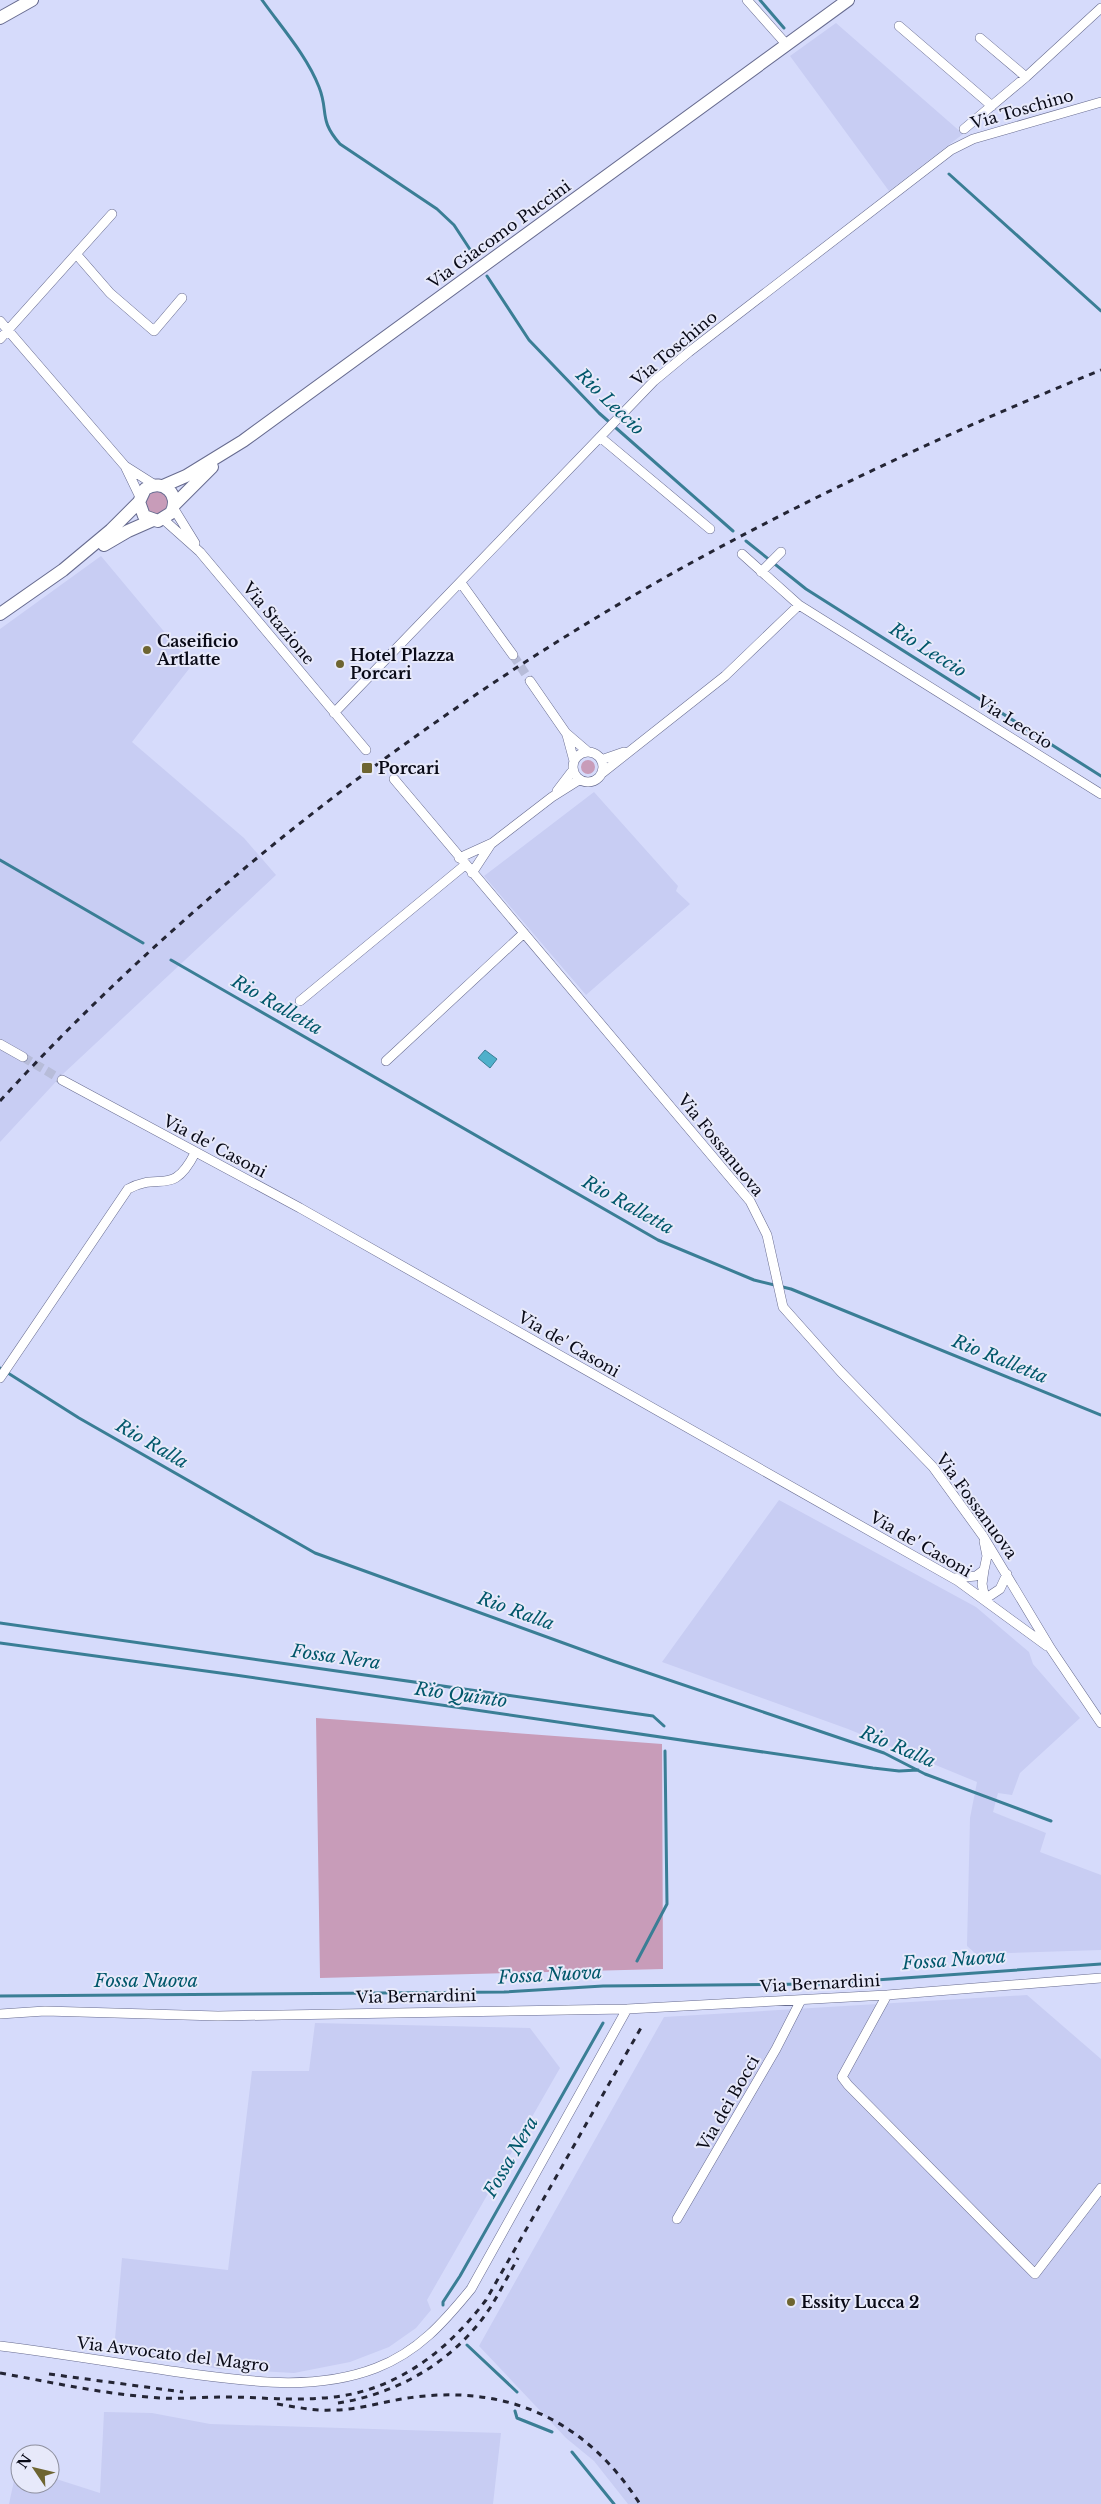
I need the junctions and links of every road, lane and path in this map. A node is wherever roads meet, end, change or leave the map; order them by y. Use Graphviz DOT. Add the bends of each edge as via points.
graph roads {
  1 [pos="32,0"];
  2 [pos="747,0"];
  3 [pos="848,0"];
  4 [pos="1101,8"];
  5 [pos="0,18"];
  6 [pos="899,26"];
  7 [pos="980,38"];
  8 [pos="787,45"];
  9 [pos="1026,77"];
  10 [pos="1101,102"];
  11 [pos="992,106"];
  12 [pos="964,130"];
  13 [pos="112,214"];
  14 [pos="77,255"];
  15 [pos="182,298"];
  16 [pos="0,321"];
  17 [pos="9,331"];
  18 [pos="0,340"];
  19 [pos="600,437"];
  20 [pos="243,441"];
  21 [pos="125,466"];
  22 [pos="159,485"];
  23 [pos="139,500"];
  24 [pos="174,506"];
  25 [pos="158,520"];
  26 [pos="710,529"];
  27 [pos="200,552"];
  28 [pos="742,554"];
  29 [pos="778,554"];
  30 [pos="63,570"];
  31 [pos="761,572"];
  32 [pos="462,582"];
  33 [pos="799,605"];
  34 [pos="0,614"];
  35 [pos="513,655"];
  36 [pos="530,681"];
  37 [pos="334,713"];
  38 [pos="566,733"];
  39 [pos="366,750"];
  40 [pos="629,750"];
  41 [pos="587,752"];
  42 [pos="601,760"];
  43 [pos="573,766"];
  44 [pos="601,774"];
  45 [pos="394,779"];
  46 [pos="579,780"];
  47 [pos="1101,794"];
  48 [pos="552,797"];
  49 [pos="492,843"];
  50 [pos="462,862"];
  51 [pos="472,873"];
  52 [pos="524,932"];
  53 [pos="300,1001"];
  54 [pos="0,1044"];
  55 [pos="24,1057"];
  56 [pos="386,1061"];
  57 [pos="62,1080"];
  58 [pos="195,1153"];
  59 [pos="0,1378"];
  60 [pos="983,1536"];
  61 [pos="984,1570"];
  62 [pos="1007,1574"];
  63 [pos="952,1578"];
  64 [pos="985,1599"];
  65 [pos="1052,1649"];
  66 [pos="1101,1723"];
  67 [pos="1101,1978"];
  68 [pos="886,1995"];
  69 [pos="801,2000"];
  70 [pos="627,2008"];
  71 [pos="0,2014"];
  72 [pos="1101,2188"];
  73 [pos="677,2219"];
  74 [pos="0,2346"];
  1 -- 5 [label="main road"];
  2 -- 8 [label="street"];
  3 -- 8 [label="main road, Via Giacomo Puccini"];
  4 -- 9 [label="street"];
  6 -- 11 [label="street"];
  7 -- 9 [label="street"];
  8 -- 20 [label="main road, Via Giacomo Puccini"];
  9 -- 11 [label="street"];
  10 -- 19 [label="street, Via Toschino" via="973,139 951,150 689,352 654,381"];
  11 -- 12 [label="street"];
  13 -- 14 [label="street"];
  14 -- 15 [label="street" via="110,293 154,332"];
  14 -- 17 [label="street"];
  16 -- 17 [label="street"];
  17 -- 18 [label="street"];
  17 -- 21 [label="street"];
  19 -- 26 [label="street"];
  19 -- 32 [label="street, Via Toschino"];
  20 -- 22 [label="main road, Via Giacomo Puccini" via="186,476"];
  20 -- 24 [label="main road" via="198,479"];
  21 -- 22 [label="street"];
  21 -- 23 [label="street"];
  22 -- 23 [label="main road" via="145,489"];
  22 -- 24 [label="main road" via="173,495"];
  23 -- 25 [label="main road" via="144,516"];
  23 -- 30 [label="main road" via="118,524"];
  24 -- 25 [label="main road"];
  24 -- 27 [label="street"];
  25 -- 27 [label="street, Via Stazione"];
  25 -- 30 [label="main road" via="118,536"];
  27 -- 37 [label="street, Via Stazione"];
  28 -- 31 [label="street, Via Leccio"];
  29 -- 31 [label="street"];
  30 -- 34 [label="main road"];
  31 -- 33 [label="street, Via Leccio"];
  32 -- 35 [label="street"];
  32 -- 37 [label="street, Via Toschino"];
  33 -- 40 [label="street" via="725,676"];
  33 -- 47 [label="street, Via Leccio"];
  36 -- 38 [label="street"];
  37 -- 39 [label="street, Via Stazione"];
  38 -- 41 [label="street"];
  38 -- 43 [label="street"];
  40 -- 42 [label="street"];
  40 -- 44 [label="street"];
  41 -- 42 [label="street"];
  41 -- 43 [label="street" via="580,753"];
  42 -- 44 [label="street"];
  43 -- 46 [label="street"];
  43 -- 48 [label="street"];
  44 -- 46 [label="street" via="594,781"];
  45 -- 50 [label="street, Via Fossanuova"];
  46 -- 48 [label="street"];
  48 -- 49 [label="street"];
  49 -- 50 [label="street"];
  49 -- 51 [label="street"];
  50 -- 51 [label="street, Via Fossanuova"];
  50 -- 53 [label="street"];
  51 -- 52 [label="street, Via Fossanuova"];
  52 -- 56 [label="street"];
  52 -- 60 [label="street, Via Fossanuova" via="750,1201 767,1235 783,1307 803,1332 933,1467"];
  54 -- 55 [label="street"];
  57 -- 58 [label="street, Via de' Casoni"];
  58 -- 59 [label="street" via="188,1166 174,1179 139,1183 128,1189"];
  58 -- 63 [label="street, Via de' Casoni" via="300,1208"];
  60 -- 61 [label="street" via="987,1556"];
  60 -- 62 [label="street, Via Fossanuova"];
  61 -- 63 [label="street" via="976,1576"];
  61 -- 64 [label="street"];
  62 -- 64 [label="street" via="1000,1589"];
  62 -- 65 [label="street, Via Fossanuova"];
  63 -- 64 [label="street, Via de' Casoni"];
  64 -- 65 [label="street, Via de' Casoni"];
  65 -- 66 [label="street, Via Fossanuova"];
  67 -- 68 [label="street, Via Bernardini"];
  68 -- 69 [label="street, Via Bernardini"];
  68 -- 72 [label="street" via="842,2077 1035,2274"];
  69 -- 70 [label="street, Via Bernardini"];
  69 -- 73 [label="street, Via dei Bocci"];
  70 -- 71 [label="street, Via Bernardini" via="218,2016 64,2011"];
  70 -- 74 [label="street, Via Avvocato del Magro" via="471,2288 439,2328 378,2367 311,2383 259,2382"];
}
